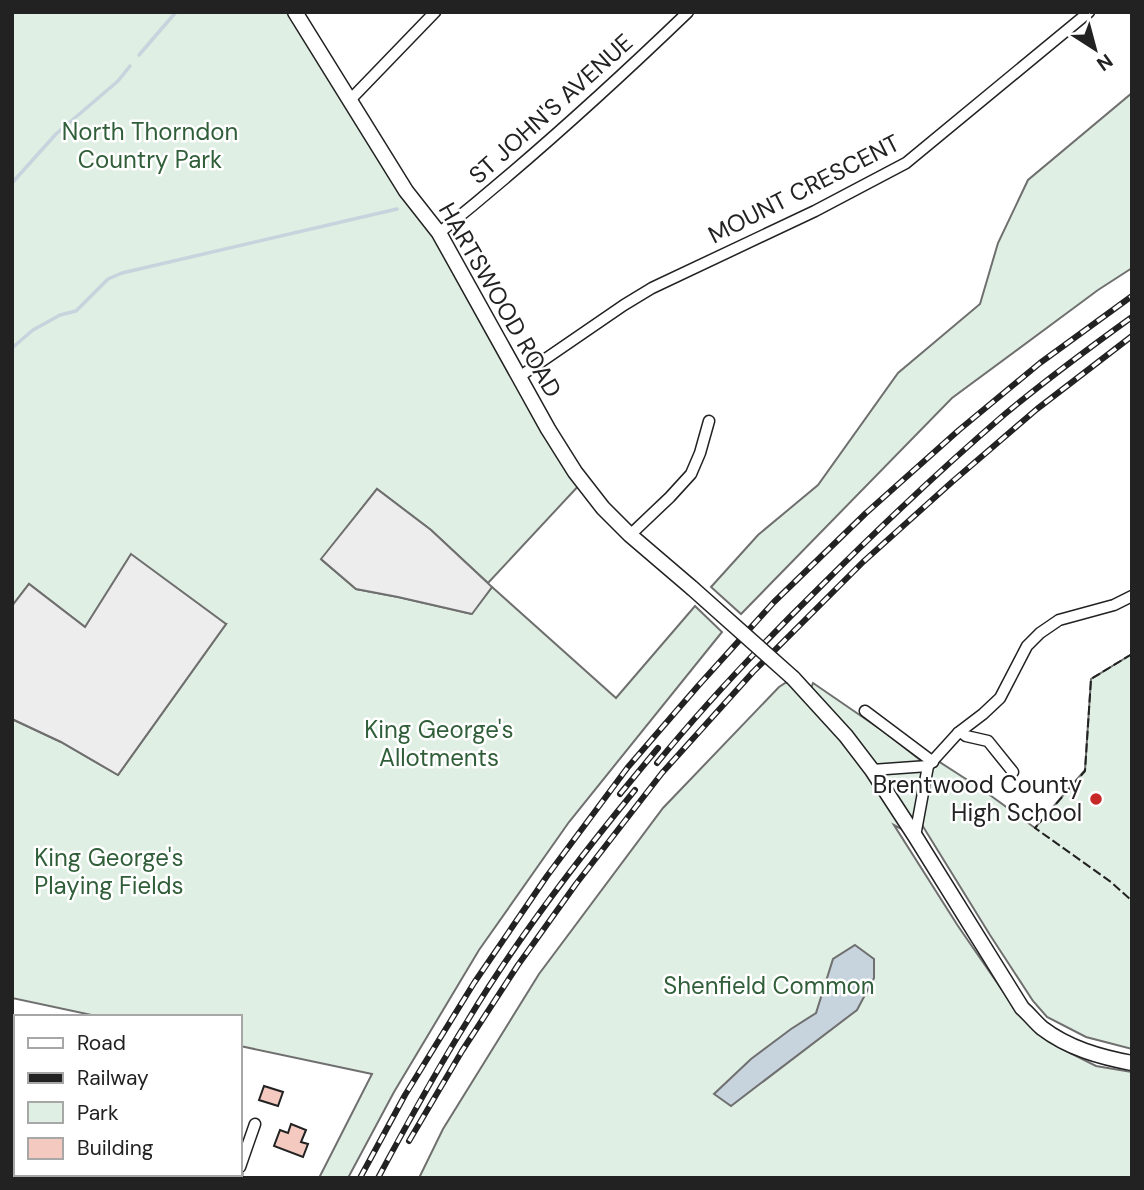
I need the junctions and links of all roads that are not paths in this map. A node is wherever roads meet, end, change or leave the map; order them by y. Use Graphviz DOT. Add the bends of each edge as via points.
graph roads {
  1 [pos="295,12"];
  2 [pos="435,12"];
  3 [pos="688,12"];
  4 [pos="1089,12"];
  5 [pos="351,99"];
  6 [pos="439,233"];
  7 [pos="519,377"];
  8 [pos="709,421"];
  9 [pos="630,535"];
  10 [pos="1132,596"];
  11 [pos="865,711"];
  12 [pos="958,733"];
  13 [pos="931,764"];
  14 [pos="872,770"];
  15 [pos="1013,772"];
  16 [pos="915,836"];
  17 [pos="1132,1063"];
  18 [pos="255,1124"];
  19 [pos="242,1161"];
  1 -- 5 [label="street, HARTSWOOD ROAD"];
  2 -- 5 [label="street"];
  3 -- 6 [label="street, ST JOHN'S AVENUE" via="566,127"];
  4 -- 7 [label="street, MOUNT CRESCENT" via="906,163 652,288"];
  5 -- 6 [label="street, HARTSWOOD ROAD" via="406,191"];
  6 -- 7 [label="street, HARTSWOOD ROAD"];
  7 -- 9 [label="street, HARTSWOOD ROAD" via="575,472"];
  8 -- 9 [label="street" via="691,474"];
  9 -- 14 [label="street, HARTSWOOD ROAD, bridge" via="793,678"];
  10 -- 12 [label="street" via="1059,620 1040,633 1027,646 1000,698"];
  11 -- 13 [label="street"];
  12 -- 13 [label="street"];
  12 -- 15 [label="street" via="988,741"];
  13 -- 14 [label="street"];
  13 -- 16 [label="street"];
  14 -- 16 [label="street, HARTSWOOD ROAD"];
  16 -- 17 [label="street, HARTSWOOD ROAD" via="1022,1008 1062,1041"];
  18 -- 19 [label="street"];
}
